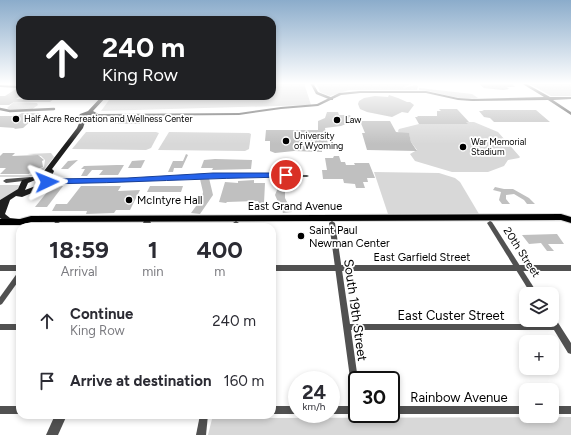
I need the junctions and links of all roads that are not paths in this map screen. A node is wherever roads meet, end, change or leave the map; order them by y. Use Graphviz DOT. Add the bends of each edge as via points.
graph roads {
  1 [pos="100,103"];
  2 [pos="322,103"];
  3 [pos="556,103"];
  4 [pos="0,109"];
  5 [pos="54,109"];
  6 [pos="571,114"];
  7 [pos="91,115"];
  8 [pos="64,151"];
  9 [pos="307,176"];
  10 [pos="34,178"];
  11 [pos="46,180"];
  12 [pos="3,181"];
  13 [pos="25,188"];
  14 [pos="3,202"];
  15 [pos="571,221"];
  16 [pos="0,222"];
  17 [pos="20,222"];
  18 [pos="24,223"];
  19 [pos="332,223"];
  20 [pos="490,223"];
  21 [pos="276,224"];
  22 [pos="0,268"];
  23 [pos="16,268"];
  24 [pos="276,268"];
  25 [pos="338,268"];
  26 [pos="518,268"];
  27 [pos="571,268"];
  28 [pos="16,280"];
  29 [pos="530,287"];
  30 [pos="0,302"];
  31 [pos="519,324"];
  32 [pos="0,327"];
  33 [pos="16,327"];
  34 [pos="346,327"];
  35 [pos="557,327"];
  36 [pos="571,350"];
  37 [pos="353,371"];
  38 [pos="0,410"];
  39 [pos="16,410"];
  40 [pos="276,410"];
  41 [pos="288,410"];
  42 [pos="400,410"];
  43 [pos="519,410"];
  44 [pos="559,410"];
  45 [pos="571,410"];
  46 [pos="59,419"];
  47 [pos="203,419"];
  48 [pos="52,435"];
  49 [pos="201,435"];
  1 -- 7 [label="main road"];
  2 -- 7 [label="street" via="239,114"];
  3 -- 6 [label="street"];
  4 -- 5 [label="street"];
  7 -- 8 [label="main road"];
  8 -- 10 [label="main road" via="46,172"];
  8 -- 11 [label="main road"];
  9 -- 11 [label="street" via="213,175 127,181"];
  10 -- 11 [label="main road"];
  10 -- 12 [label="street"];
  10 -- 13 [label="main road"];
  11 -- 13 [label="main road" via="40,188"];
  12 -- 13 [label="street"];
  13 -- 14 [label="main road"];
  14 -- 17 [label="main road" via="2,217"];
  15 -- 17 [label="main road, East Grand Avenue" via="561,218 145,218 31,219"];
  15 -- 20 [label="main road, East Grand Avenue"];
  16 -- 17 [label="main road, East Grand Avenue"];
  17 -- 18 [label="main road, East Grand Avenue"];
  19 -- 20 [label="main road, East Grand Avenue"];
  19 -- 21 [label="main road, East Grand Avenue"];
  19 -- 25 [label="street, South 19th Street"];
  20 -- 26 [label="street, 20th Street"];
  22 -- 23 [label="street"];
  24 -- 25 [label="street, East Garfield Street"];
  25 -- 26 [label="street, East Garfield Street"];
  25 -- 34 [label="street, South 19th Street"];
  26 -- 27 [label="street, East Garfield Street"];
  26 -- 29 [label="street, 20th Street"];
  28 -- 30 [label="street"];
  31 -- 34 [label="street, East Custer Street"];
  32 -- 33 [label="street"];
  34 -- 37 [label="street, South 19th Street"];
  35 -- 36 [label="street"];
  38 -- 39 [label="street"];
  40 -- 41 [label="street"];
  42 -- 43 [label="street, Rainbow Avenue"];
  44 -- 45 [label="street"];
  46 -- 48 [label="street"];
  47 -- 49 [label="street"];
}
